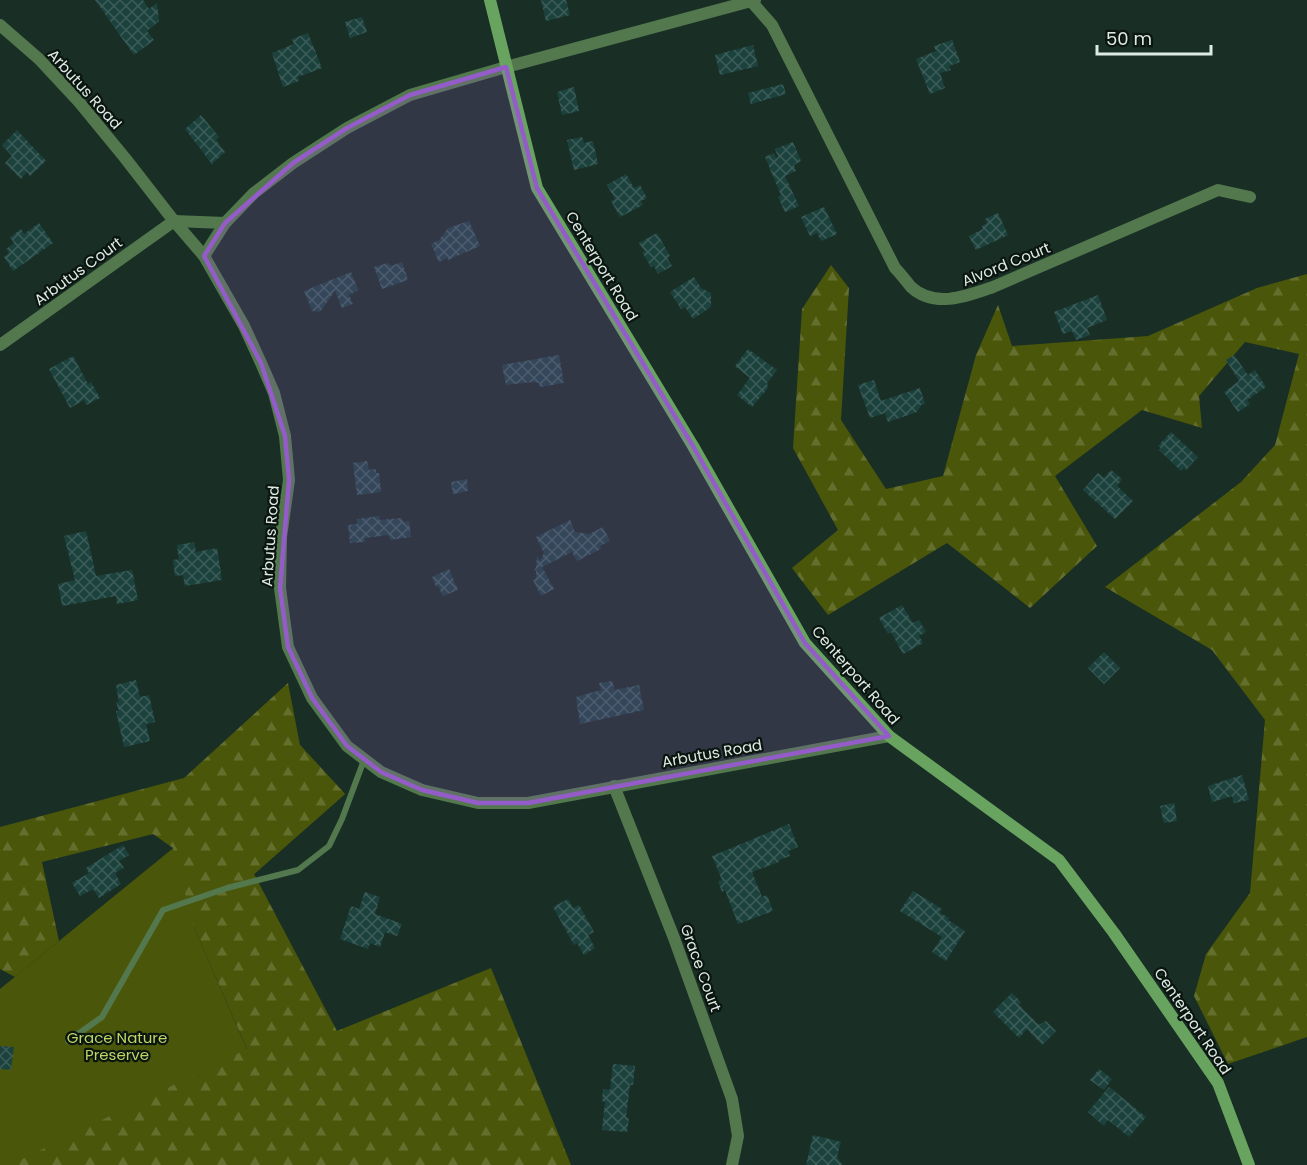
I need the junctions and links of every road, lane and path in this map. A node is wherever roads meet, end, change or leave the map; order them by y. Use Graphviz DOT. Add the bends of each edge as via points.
graph roads {
  1 [pos="490,0"];
  2 [pos="753,1"];
  3 [pos="0,25"];
  4 [pos="506,67"];
  5 [pos="1250,197"];
  6 [pos="174,221"];
  7 [pos="225,223"];
  8 [pos="204,256"];
  9 [pos="0,345"];
  10 [pos="889,736"];
  11 [pos="365,759"];
  12 [pos="614,786"];
  13 [pos="68,1041"];
  14 [pos="732,1165"];
  15 [pos="1249,1165"];
  1 -- 4 [label="main road, Centerport Road"];
  2 -- 4 [label="street"];
  2 -- 5 [label="street, Alvord Court" via="772,25 896,268 913,288 933,298 958,299 993,287 1218,190"];
  3 -- 6 [label="street, Arbutus Road" via="79,102"];
  4 -- 7 [label="street" via="410,95 347,128 254,193"];
  4 -- 10 [label="main road, Centerport Road" via="537,188 693,446 805,643"];
  6 -- 7 [label="street"];
  6 -- 8 [label="street, Arbutus Road"];
  6 -- 9 [label="street, Arbutus Court"];
  7 -- 8 [label="street"];
  8 -- 11 [label="street, Arbutus Road" via="261,363 285,436 289,480 281,537 280,588 288,647 312,698 347,746"];
  10 -- 12 [label="street, Arbutus Road"];
  10 -- 15 [label="main road, Centerport Road" via="1059,860 1218,1083"];
  11 -- 12 [label="street, Arbutus Road" via="381,772 422,790 478,803 528,802"];
  11 -- 13 [label="lane" via="329,846 298,870 163,910 102,1017"];
  12 -- 14 [label="street, Grace Court" via="732,1100 738,1136"];
}
